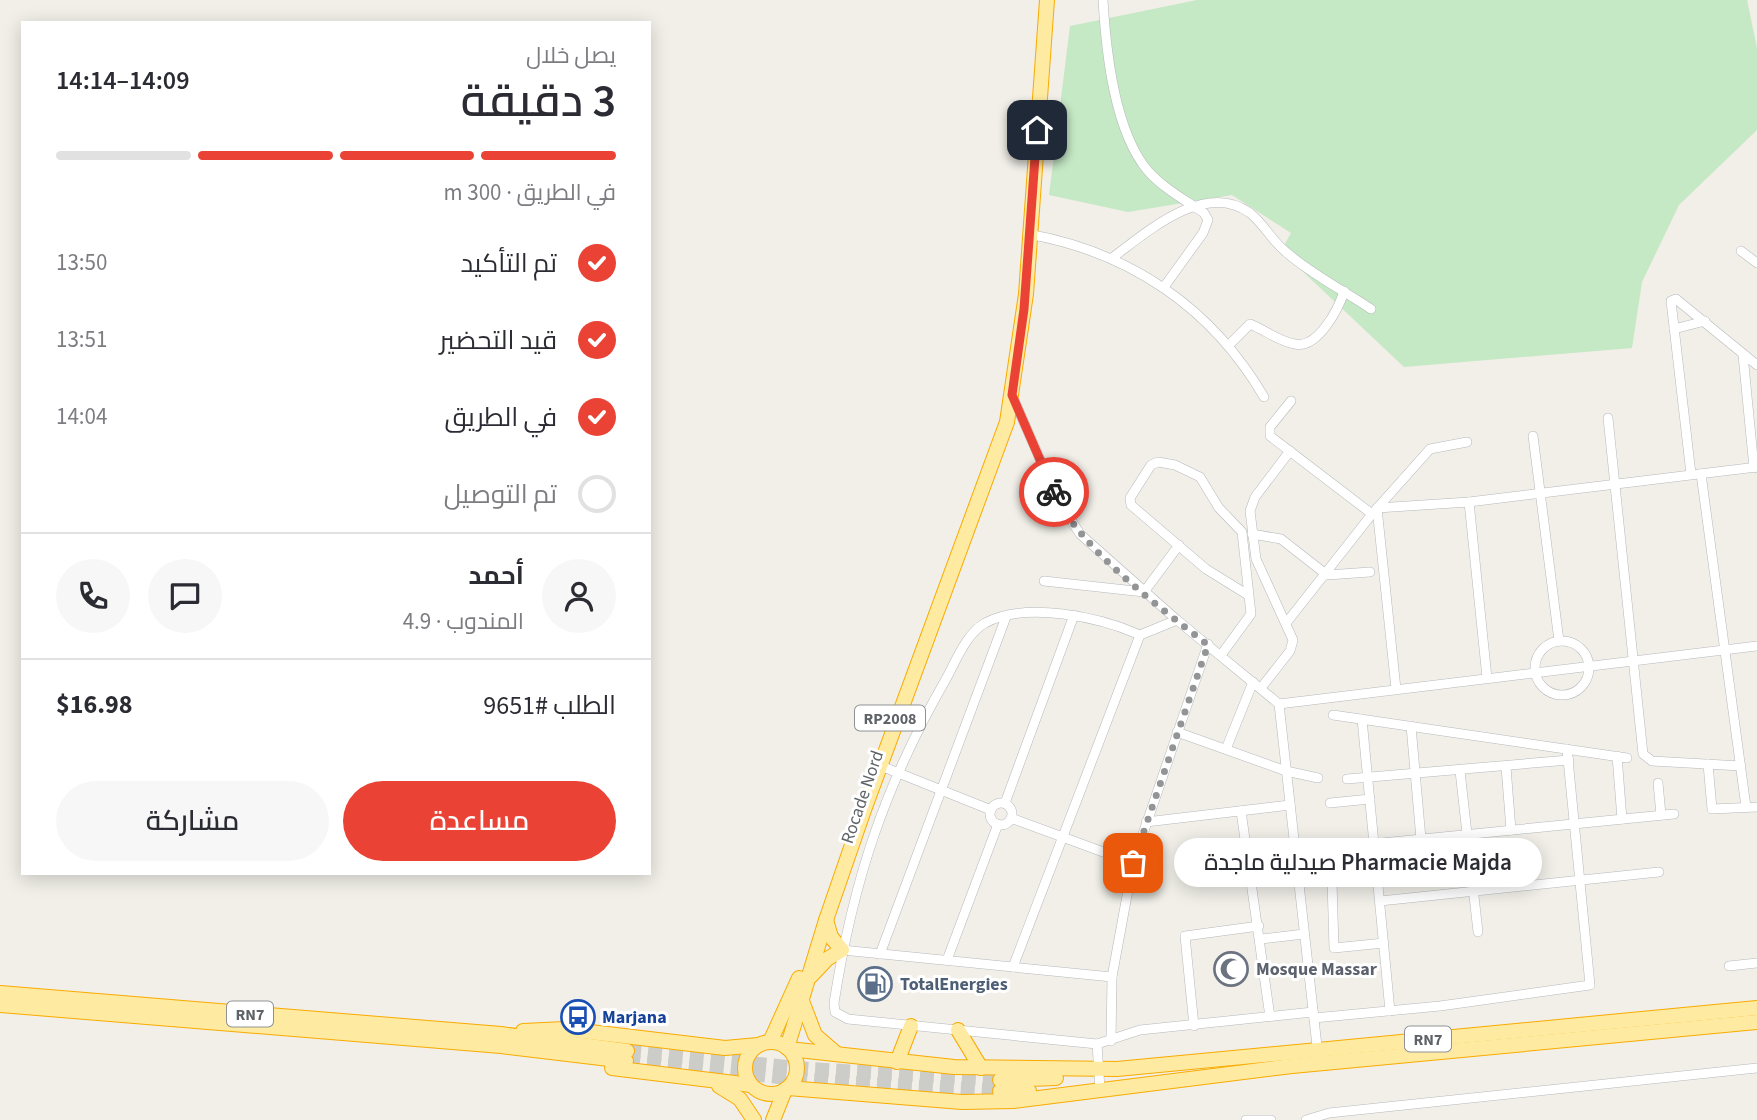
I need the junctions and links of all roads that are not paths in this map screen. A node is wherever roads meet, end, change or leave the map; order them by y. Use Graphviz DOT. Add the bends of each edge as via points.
graph roads {
  1 [pos="1048,0"];
  2 [pos="1103,0"];
  3 [pos="1196,207"];
  4 [pos="1028,234"];
  5 [pos="1741,251"];
  6 [pos="1112,258"];
  7 [pos="1757,263"];
  8 [pos="1164,287"];
  9 [pos="1344,291"];
  10 [pos="1371,309"];
  11 [pos="1705,321"];
  12 [pos="1674,329"];
  13 [pos="1229,345"];
  14 [pos="1743,355"];
  15 [pos="1757,365"];
  16 [pos="1012,395"];
  17 [pos="1264,397"];
  18 [pos="1291,401"];
  19 [pos="1608,418"];
  20 [pos="1533,436"];
  21 [pos="1466,442"];
  22 [pos="1290,450"];
  23 [pos="1756,467"];
  24 [pos="1696,474"];
  25 [pos="1614,484"];
  26 [pos="1538,493"];
  27 [pos="1469,502"];
  28 [pos="1375,511"];
  29 [pos="1252,534"];
  30 [pos="1179,545"];
  31 [pos="1370,572"];
  32 [pos="1326,575"];
  33 [pos="1044,581"];
  34 [pos="1144,592"];
  35 [pos="1248,595"];
  36 [pos="1074,615"];
  37 [pos="1006,617"];
  38 [pos="1177,620"];
  39 [pos="1287,622"];
  40 [pos="1140,635"];
  41 [pos="1559,641"];
  42 [pos="1208,645"];
  43 [pos="1757,646"];
  44 [pos="1725,650"];
  45 [pos="1221,655"];
  46 [pos="1634,661"];
  47 [pos="1589,666"];
  48 [pos="1535,673"];
  49 [pos="1487,678"];
  50 [pos="1257,685"];
  51 [pos="1396,689"];
  52 [pos="1279,704"];
  53 [pos="1333,715"];
  54 [pos="1362,719"];
  55 [pos="1411,726"];
  56 [pos="1177,732"];
  57 [pos="1226,749"];
  58 [pos="1567,749"];
  59 [pos="1569,760"];
  60 [pos="1708,764"];
  61 [pos="881,766"];
  62 [pos="1741,766"];
  63 [pos="1506,767"];
  64 [pos="1286,771"];
  65 [pos="1460,771"];
  66 [pos="897,772"];
  67 [pos="1415,776"];
  68 [pos="1318,778"];
  69 [pos="1347,779"];
  70 [pos="1368,779"];
  71 [pos="1658,783"];
  72 [pos="942,790"];
  73 [pos="1370,799"];
  74 [pos="1004,803"];
  75 [pos="1330,803"];
  76 [pos="1290,806"];
  77 [pos="1746,807"];
  78 [pos="1757,807"];
  79 [pos="991,810"];
  80 [pos="1241,811"];
  81 [pos="1674,814"];
  82 [pos="1661,815"];
  83 [pos="1011,818"];
  84 [pos="1622,819"];
  85 [pos="1146,822"];
  86 [pos="998,824"];
  87 [pos="1575,824"];
  88 [pos="1511,830"];
  89 [pos="1467,835"];
  90 [pos="1062,836"];
  91 [pos="1421,839"];
  92 [pos="1375,844"];
  93 [pos="1133,863"];
  94 [pos="1659,872"];
  95 [pos="1580,880"];
  96 [pos="1473,891"];
  97 [pos="1380,901"];
  98 [pos="826,920"];
  99 [pos="1259,926"];
  100 [pos="1478,932"];
  101 [pos="1304,934"];
  102 [pos="1261,939"];
  103 [pos="1384,943"];
  104 [pos="842,950"];
  105 [pos="880,954"];
  106 [pos="947,960"];
  107 [pos="1757,963"];
  108 [pos="1728,966"];
  109 [pos="1013,967"];
  110 [pos="1112,977"];
  111 [pos="806,982"];
  112 [pos="0,993"];
  113 [pos="802,1001"];
  114 [pos="0,1005"];
  115 [pos="1757,1008"];
  116 [pos="1390,1011"];
  117 [pos="1314,1015"];
  118 [pos="1270,1017"];
  119 [pos="1757,1022"];
  120 [pos="911,1026"];
  121 [pos="1194,1026"];
  122 [pos="958,1030"];
  123 [pos="501,1040"];
  124 [pos="1111,1041"];
  125 [pos="764,1044"];
  126 [pos="1097,1044"];
  127 [pos="788,1048"];
  128 [pos="627,1056"];
  129 [pos="841,1056"];
  130 [pos="1318,1057"];
  131 [pos="897,1062"];
  132 [pos="981,1068"];
  133 [pos="1757,1068"];
  134 [pos="1099,1070"];
  135 [pos="712,1082"];
  136 [pos="753,1087"];
  137 [pos="786,1089"];
  138 [pos="1100,1089"];
  139 [pos="754,1120"];
  140 [pos="760,1120"];
  141 [pos="773,1120"];
  142 [pos="1246,1120"];
  143 [pos="1271,1120"];
  144 [pos="1306,1120"];
  1 -- 4 [label="highway, Rocade Nord / RP2008"];
  2 -- 3 [label="street" via="1112,81 1132,145 1150,173"];
  3 -- 6 [label="street" via="1155,227"];
  3 -- 8 [label="street" via="1204,213 1207,226"];
  3 -- 9 [label="street" via="1217,201 1241,207 1287,254"];
  4 -- 6 [label="street"];
  4 -- 16 [label="highway, Rocade Nord / RP2008" via="1025,304"];
  5 -- 7 [label="street"];
  6 -- 8 [label="street"];
  8 -- 13 [label="street"];
  9 -- 10 [label="street"];
  9 -- 13 [label="street" via="1329,323 1304,344 1250,324"];
  11 -- 12 [label="street"];
  11 -- 12 [label="street" via="1674,299 1670,303"];
  11 -- 14 [label="street"];
  12 -- 24 [label="street"];
  13 -- 17 [label="street"];
  14 -- 15 [label="street"];
  14 -- 23 [label="street"];
  16 -- 34 [label="street" via="1071,522"];
  16 -- 61 [label="highway, Rocade Nord / RP2008" via="999,448"];
  16 -- 125 [label="highway, Rocade Nord / RP2008" via="886,729 796,989"];
  18 -- 22 [label="street" via="1269,429 1270,436"];
  19 -- 25 [label="street"];
  20 -- 26 [label="street"];
  21 -- 28 [label="street" via="1434,446"];
  22 -- 28 [label="street"];
  22 -- 29 [label="street" via="1252,501"];
  23 -- 24 [label="street"];
  24 -- 25 [label="street"];
  24 -- 44 [label="street"];
  25 -- 26 [label="street"];
  25 -- 46 [label="street"];
  26 -- 27 [label="street"];
  26 -- 41 [label="street"];
  27 -- 28 [label="street"];
  27 -- 49 [label="street"];
  28 -- 32 [label="street"];
  28 -- 51 [label="street"];
  29 -- 32 [label="street" via="1280,539"];
  29 -- 39 [label="street" via="1256,559"];
  30 -- 34 [label="street"];
  30 -- 35 [label="street" via="1215,576"];
  30 -- 35 [label="street" via="1129,501 1151,465 1158,462 1200,477 1219,508 1240,528"];
  31 -- 32 [label="street"];
  32 -- 39 [label="street"];
  33 -- 34 [label="street"];
  34 -- 38 [label="street"];
  35 -- 45 [label="street" via="1251,614"];
  36 -- 37 [label="street"];
  36 -- 40 [label="street"];
  36 -- 74 [label="street"];
  37 -- 66 [label="street" via="986,623 970,637"];
  37 -- 72 [label="street"];
  38 -- 40 [label="street"];
  38 -- 42 [label="street"];
  39 -- 50 [label="street" via="1292,648"];
  40 -- 90 [label="street"];
  41 -- 47 [label="street" via="1580,647"];
  41 -- 48 [label="street" via="1540,652"];
  42 -- 45 [label="street"];
  42 -- 56 [label="street"];
  43 -- 44 [label="street"];
  44 -- 46 [label="street"];
  44 -- 62 [label="street"];
  45 -- 50 [label="street"];
  46 -- 47 [label="street"];
  46 -- 60 [label="street" via="1645,756 1653,761"];
  47 -- 48 [label="street"];
  47 -- 48 [label="street" via="1583,685 1565,695 1546,690"];
  48 -- 49 [label="street"];
  49 -- 51 [label="street"];
  50 -- 52 [label="street"];
  50 -- 57 [label="street"];
  51 -- 52 [label="street"];
  52 -- 64 [label="street"];
  53 -- 54 [label="street"];
  54 -- 55 [label="street"];
  54 -- 70 [label="street"];
  55 -- 58 [label="street"];
  55 -- 67 [label="street"];
  56 -- 57 [label="street"];
  56 -- 85 [label="street"];
  57 -- 64 [label="street"];
  58 -- 59 [label="street"];
  58 -- 84 [label="street" via="1622,757"];
  59 -- 63 [label="street"];
  59 -- 87 [label="street"];
  60 -- 62 [label="street"];
  60 -- 77 [label="street" via="1712,809"];
  61 -- 66 [label="street"];
  61 -- 98 [label="highway, Rocade Nord / RP2008"];
  62 -- 77 [label="street"];
  63 -- 65 [label="street"];
  63 -- 88 [label="street"];
  64 -- 68 [label="street"];
  64 -- 76 [label="street"];
  65 -- 67 [label="street"];
  65 -- 89 [label="street"];
  66 -- 72 [label="street"];
  66 -- 104 [label="street" via="860,875"];
  67 -- 70 [label="street"];
  67 -- 91 [label="street"];
  69 -- 70 [label="street"];
  70 -- 73 [label="street"];
  71 -- 82 [label="street"];
  72 -- 79 [label="street"];
  72 -- 105 [label="street"];
  73 -- 75 [label="street"];
  73 -- 92 [label="street"];
  74 -- 79 [label="street"];
  74 -- 83 [label="street" via="1010,807"];
  76 -- 80 [label="street"];
  76 -- 101 [label="street"];
  77 -- 78 [label="street"];
  79 -- 86 [label="street" via="990,817"];
  80 -- 85 [label="street"];
  80 -- 99 [label="street"];
  81 -- 82 [label="street"];
  82 -- 84 [label="street"];
  83 -- 86 [label="street"];
  83 -- 90 [label="street"];
  84 -- 87 [label="street"];
  85 -- 93 [label="street"];
  86 -- 106 [label="street"];
  87 -- 88 [label="street"];
  87 -- 95 [label="street"];
  88 -- 89 [label="street"];
  89 -- 91 [label="street"];
  89 -- 96 [label="street"];
  90 -- 93 [label="street"];
  90 -- 109 [label="street"];
  91 -- 92 [label="street"];
  92 -- 97 [label="street"];
  92 -- 103 [label="street" via="1331,848 1334,948"];
  93 -- 110 [label="street"];
  94 -- 95 [label="street"];
  95 -- 96 [label="street"];
  95 -- 116 [label="street" via="1590,985"];
  96 -- 97 [label="street"];
  96 -- 100 [label="street"];
  97 -- 103 [label="street"];
  98 -- 104 [label="highway" via="831,937"];
  98 -- 111 [label="highway, Rocade Nord / RP2008"];
  99 -- 102 [label="street"];
  99 -- 121 [label="street" via="1185,936"];
  101 -- 102 [label="street"];
  101 -- 117 [label="street"];
  102 -- 118 [label="street"];
  103 -- 116 [label="street"];
  104 -- 105 [label="street"];
  104 -- 111 [label="highway"];
  104 -- 120 [label="street" via="834,1003 838,1016"];
  105 -- 106 [label="street"];
  106 -- 109 [label="street"];
  107 -- 108 [label="street"];
  109 -- 110 [label="street"];
  110 -- 124 [label="street"];
  111 -- 113 [label="highway, Rocade Nord / RP2008"];
  112 -- 123 [label="highway, RN7"];
  113 -- 127 [label="highway, Rocade Nord / RP2008"];
  113 -- 129 [label="highway" via="815,1035"];
  114 -- 123 [label="highway, RN7"];
  115 -- 130 [label="highway, RN7"];
  116 -- 117 [label="street"];
  117 -- 118 [label="street"];
  117 -- 130 [label="street"];
  118 -- 121 [label="street"];
  119 -- 130 [label="highway, RN7"];
  120 -- 122 [label="street"];
  120 -- 131 [label="highway"];
  121 -- 124 [label="street" via="1140,1030"];
  122 -- 126 [label="street"];
  122 -- 132 [label="highway"];
  123 -- 125 [label="highway" via="565,1029 725,1048"];
  123 -- 128 [label="highway, RN7"];
  123 -- 135 [label="highway" via="555,1059"];
  124 -- 126 [label="street"];
  125 -- 127 [label="highway"];
  125 -- 136 [label="highway" via="750,1054 745,1066"];
  126 -- 134 [label="street"];
  127 -- 129 [label="highway"];
  127 -- 137 [label="highway" via="797,1069"];
  129 -- 131 [label="highway"];
  130 -- 134 [label="highway, RN7"];
  130 -- 138 [label="highway, RN7"];
  131 -- 132 [label="highway"];
  132 -- 134 [label="highway"];
  133 -- 144 [label="street" via="1343,1112"];
  134 -- 138 [label="street"];
  134 -- 138 [label="highway, RN7" via="1000,1086"];
  135 -- 136 [label="highway"];
  135 -- 139 [label="highway" via="740,1099"];
  136 -- 137 [label="highway" via="766,1093"];
  136 -- 140 [label="highway"];
  137 -- 138 [label="highway" via="979,1103"];
  137 -- 141 [label="highway"];
  142 -- 143 [label="street"];
}
